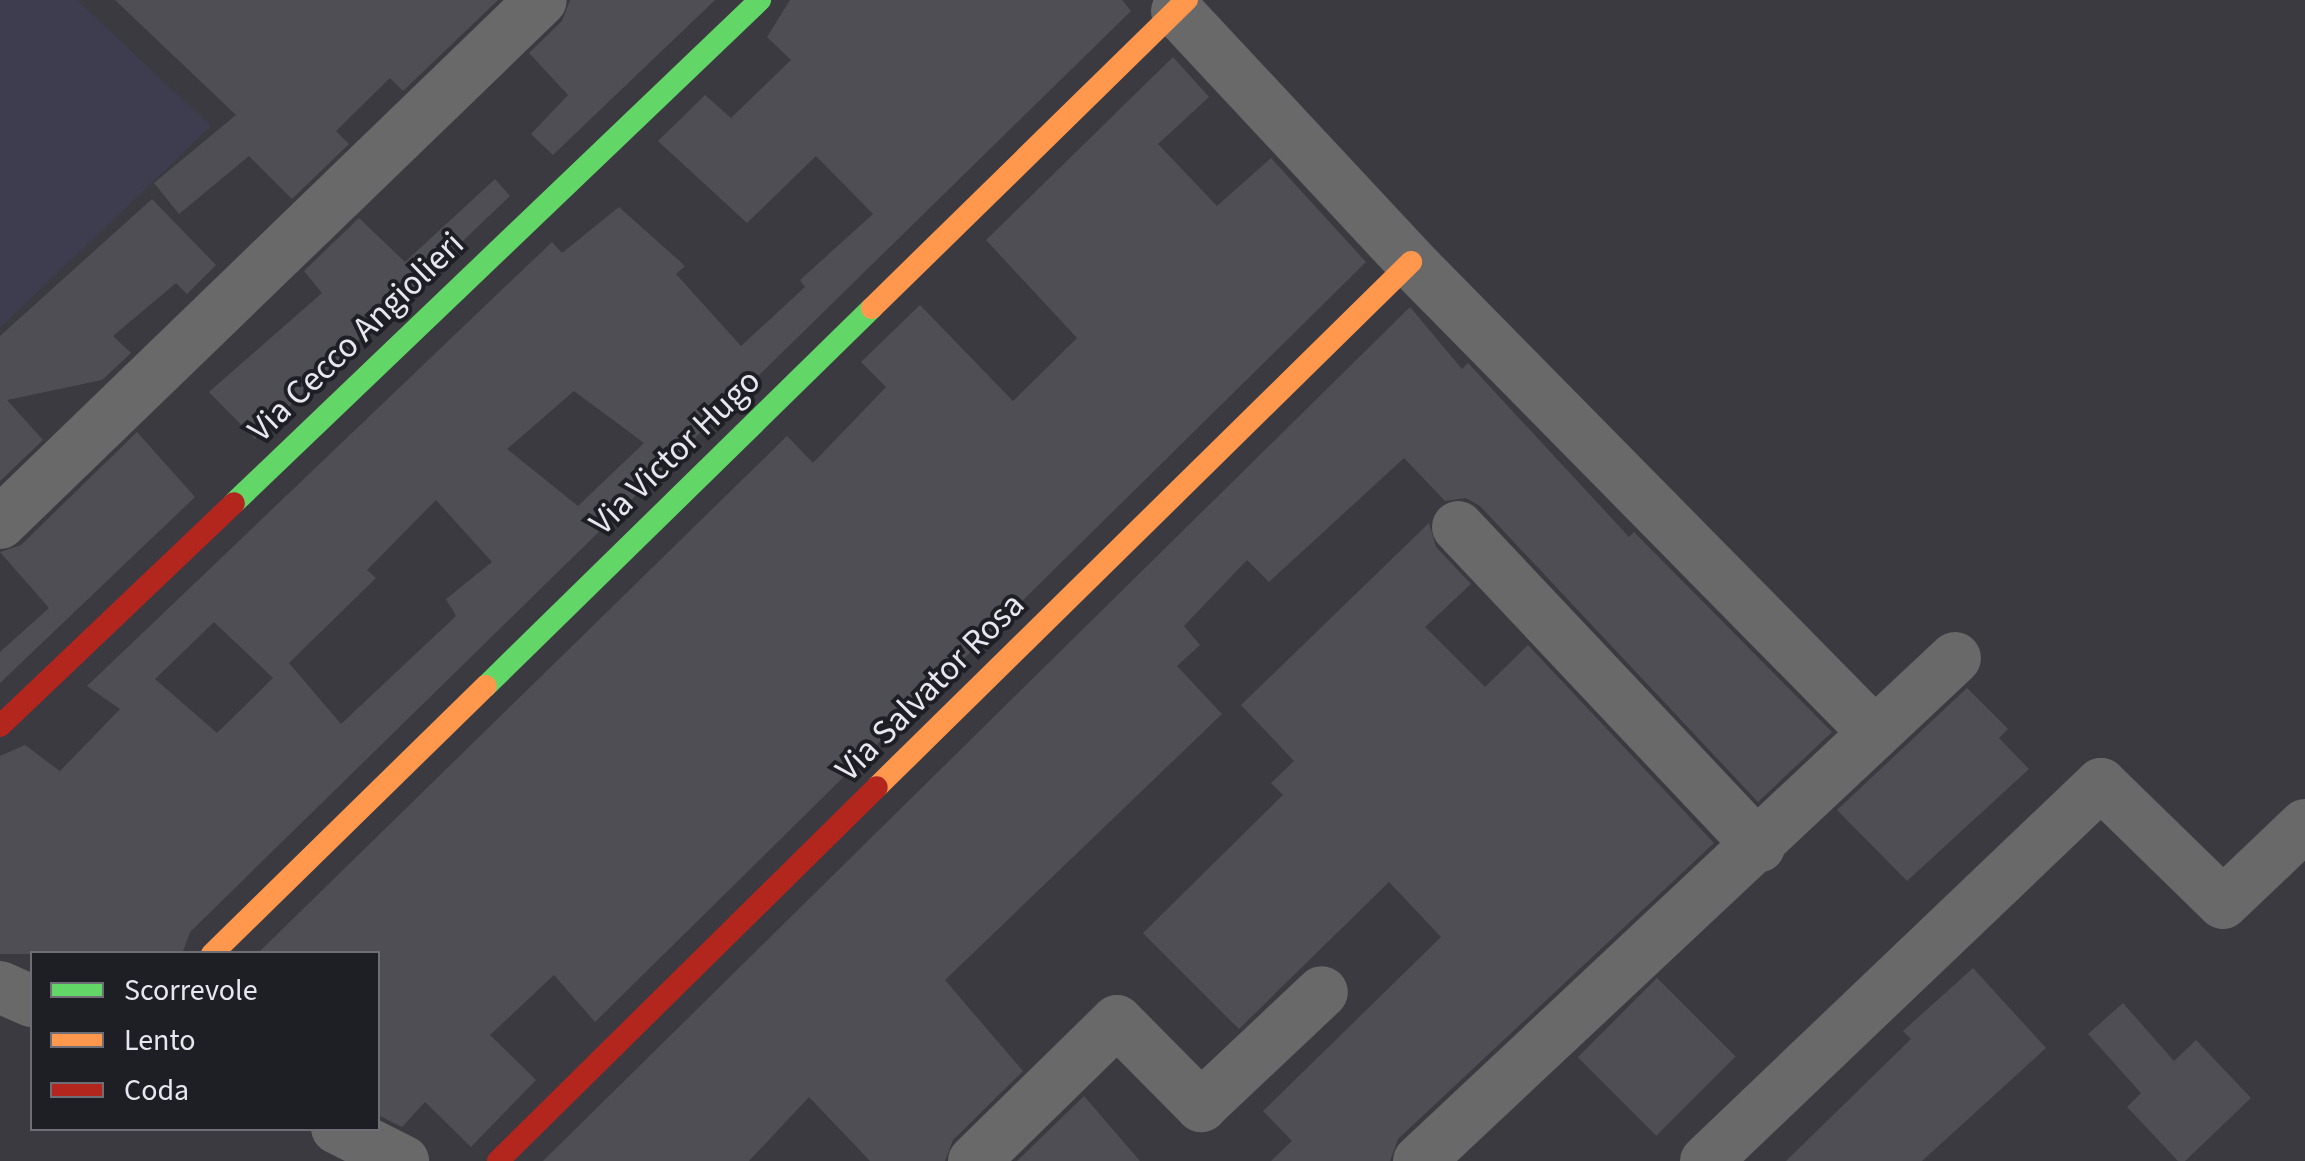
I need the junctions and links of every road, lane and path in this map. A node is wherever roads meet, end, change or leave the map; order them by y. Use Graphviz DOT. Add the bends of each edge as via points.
graph roads {
  1 [pos="541,0"];
  2 [pos="760,0"];
  3 [pos="1182,5"];
  4 [pos="1411,262"];
  5 [pos="0,523"];
  6 [pos="1458,527"];
  7 [pos="1954,658"];
  8 [pos="0,726"];
  9 [pos="1875,733"];
  10 [pos="2305,825"];
  11 [pos="1759,846"];
  12 [pos="215,951"];
  13 [pos="0,987"];
  14 [pos="1322,992"];
  15 [pos="30,1000"];
  16 [pos="498,1161"];
  17 [pos="974,1161"];
  18 [pos="1419,1161"];
  19 [pos="1706,1161"];
  1 -- 5 [label="street"];
  2 -- 8 [label="street, Via Cecco Angiolieri"];
  3 -- 4 [label="street"];
  3 -- 12 [label="street, Via Victor Hugo"];
  4 -- 9 [label="street"];
  4 -- 16 [label="street, Via Salvator Rosa"];
  6 -- 11 [label="street"];
  7 -- 9 [label="street"];
  9 -- 11 [label="street"];
  10 -- 19 [label="street" via="2223,902 2101,784"];
  11 -- 18 [label="street"];
  13 -- 15 [label="street"];
  14 -- 17 [label="street" via="1200,1106 1117,1022"];
}
